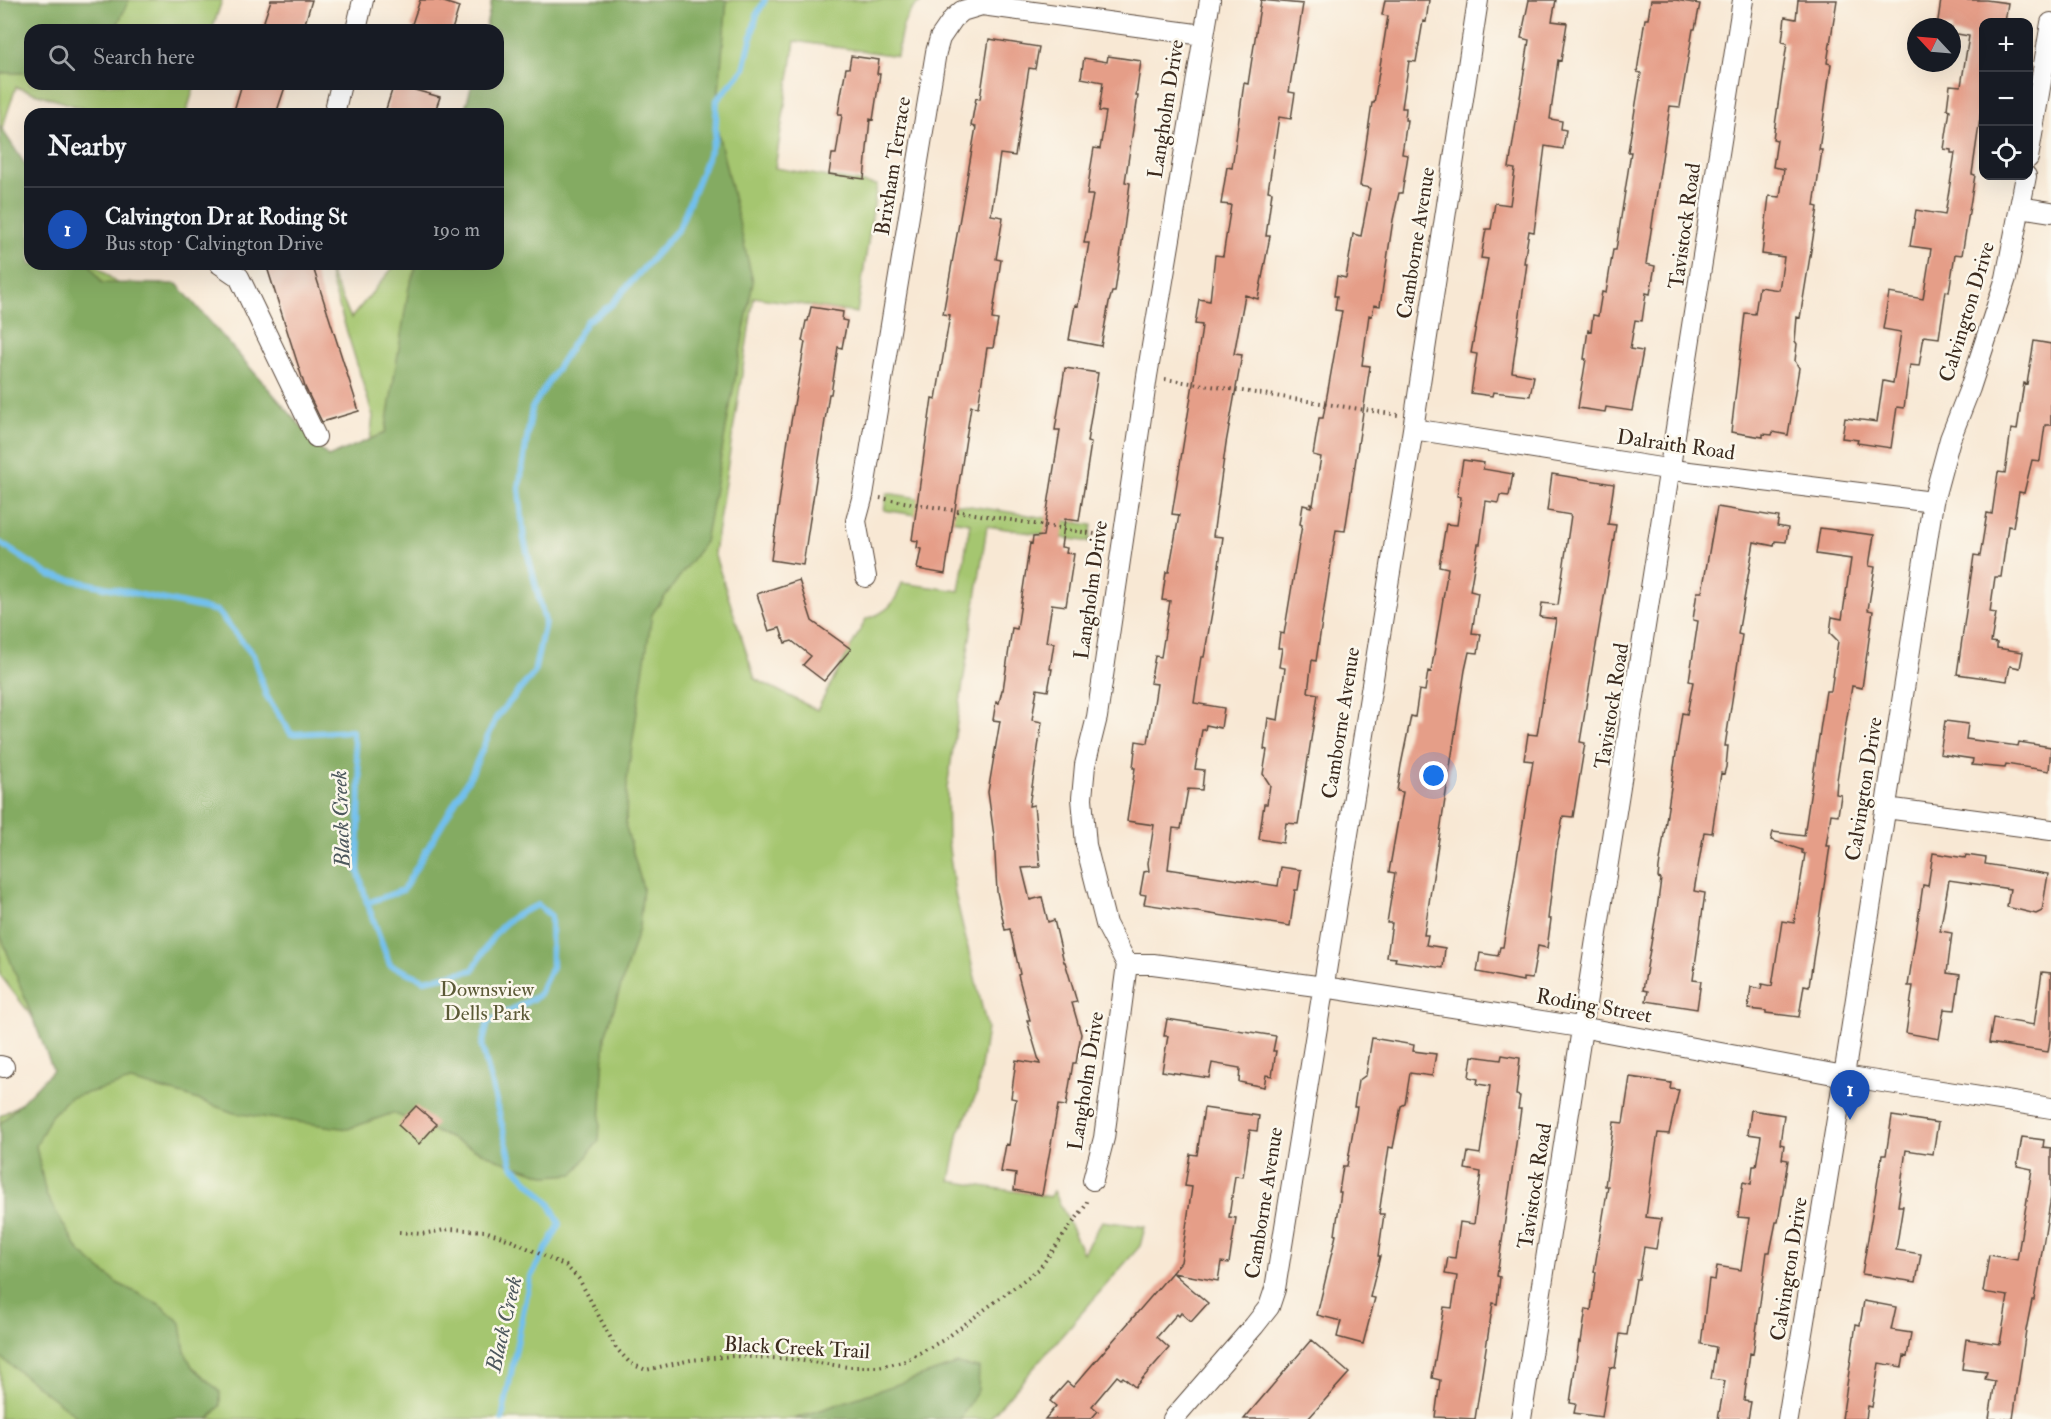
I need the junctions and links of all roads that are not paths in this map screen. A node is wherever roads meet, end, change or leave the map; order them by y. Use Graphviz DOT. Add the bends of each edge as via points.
graph roads {
  1 [pos="363,0"];
  2 [pos="1210,0"];
  3 [pos="1478,0"];
  4 [pos="1743,0"];
  5 [pos="2051,23"];
  6 [pos="357,24"];
  7 [pos="1203,35"];
  8 [pos="340,90"];
  9 [pos="335,108"];
  10 [pos="2033,129"];
  11 [pos="2024,180"];
  12 [pos="2020,207"];
  13 [pos="2051,212"];
  14 [pos="229,270"];
  15 [pos="1413,423"];
  16 [pos="316,437"];
  17 [pos="1673,470"];
  18 [pos="1933,502"];
  19 [pos="866,577"];
  20 [pos="1886,808"];
  21 [pos="2051,830"];
  22 [pos="1127,964"];
  23 [pos="1324,987"];
  24 [pos="1586,1028"];
  25 [pos="1844,1076"];
  26 [pos="2051,1108"];
  27 [pos="1093,1180"];
  28 [pos="1173,1419"];
  29 [pos="1521,1419"];
  30 [pos="1788,1419"];
  1 -- 6 [label="street"];
  2 -- 7 [label="street, Langholm Drive"];
  3 -- 15 [label="street, Camborne Avenue"];
  4 -- 17 [label="street, Tavistock Road"];
  5 -- 10 [label="street"];
  7 -- 19 [label="street, Brixham Terrace" via="982,6 962,11 944,30 936,52 856,521"];
  7 -- 22 [label="street, Langholm Drive" via="1082,798 1086,845 1106,924"];
  8 -- 9 [label="street"];
  11 -- 12 [label="street, Calvington Drive"];
  12 -- 13 [label="street"];
  12 -- 18 [label="street, Calvington Drive" via="2006,278 1950,439"];
  14 -- 16 [label="street" via="239,277"];
  15 -- 17 [label="street, Dalraith Road"];
  15 -- 23 [label="street, Camborne Avenue"];
  17 -- 18 [label="street, Dalraith Road"];
  17 -- 24 [label="street, Tavistock Road"];
  18 -- 20 [label="street, Calvington Drive"];
  20 -- 21 [label="street"];
  20 -- 25 [label="street, Calvington Drive"];
  22 -- 23 [label="street, Roding Street" via="1153,964"];
  22 -- 27 [label="street, Langholm Drive" via="1104,1138"];
  23 -- 24 [label="street, Roding Street"];
  23 -- 28 [label="street, Camborne Avenue" via="1269,1307"];
  24 -- 25 [label="street, Roding Street"];
  24 -- 29 [label="street, Tavistock Road"];
  25 -- 26 [label="street, Roding Street"];
  25 -- 30 [label="street, Calvington Drive"];
}
